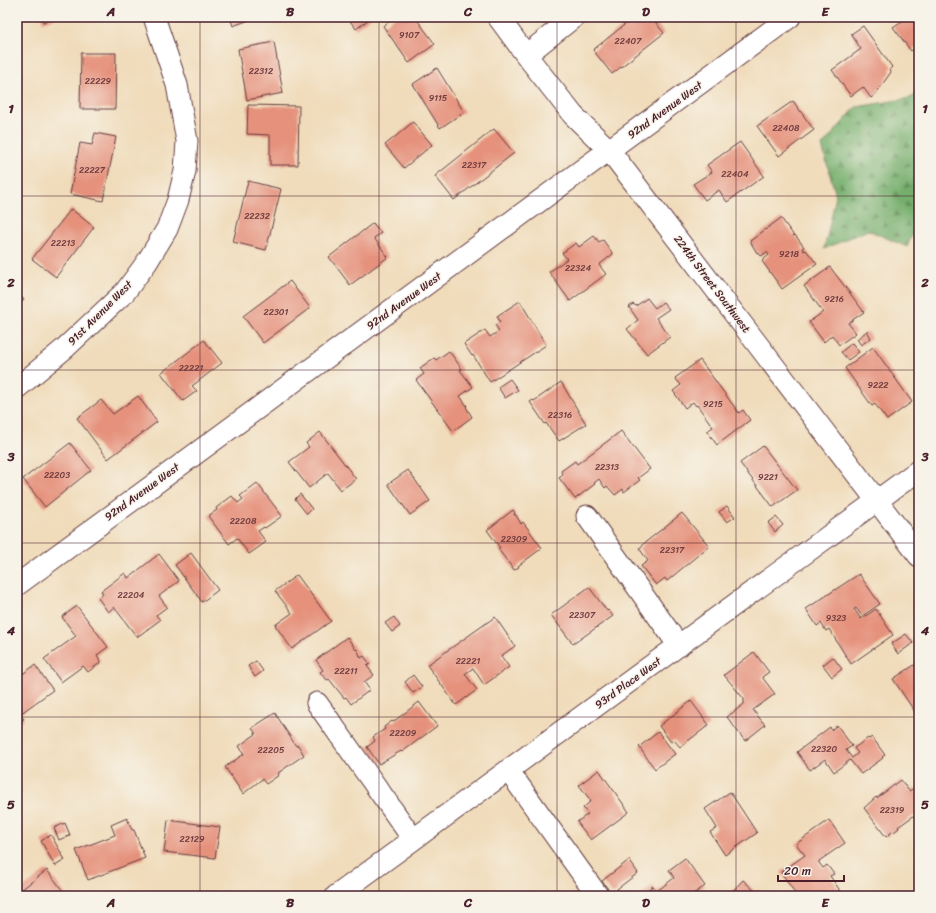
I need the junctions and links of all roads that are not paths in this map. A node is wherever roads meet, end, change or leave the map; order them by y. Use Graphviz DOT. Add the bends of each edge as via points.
graph roads {
  1 [pos="154,17"];
  2 [pos="498,17"];
  3 [pos="574,17"];
  4 [pos="790,17"];
  5 [pos="526,55"];
  6 [pos="610,151"];
  7 [pos="17,388"];
  8 [pos="919,470"];
  9 [pos="877,501"];
  10 [pos="587,516"];
  11 [pos="919,556"];
  12 [pos="17,585"];
  13 [pos="678,646"];
  14 [pos="317,703"];
  15 [pos="508,770"];
  16 [pos="413,840"];
  17 [pos="336,896"];
  18 [pos="598,896"];
  1 -- 7 [label="street, 91st Avenue West" via="177,85 187,141 185,171 178,200 167,229 125,292 64,349"];
  2 -- 5 [label="street, 224th Street Southwest"];
  3 -- 5 [label="street"];
  4 -- 6 [label="street, 92nd Avenue West"];
  5 -- 6 [label="street, 224th Street Southwest" via="573,115"];
  6 -- 9 [label="street, 224th Street Southwest"];
  6 -- 12 [label="street, 92nd Avenue West"];
  8 -- 9 [label="street, 93rd Place West"];
  9 -- 11 [label="street, 224th Street Southwest"];
  9 -- 13 [label="street, 93rd Place West"];
  10 -- 13 [label="street"];
  13 -- 15 [label="street, 93rd Place West"];
  14 -- 16 [label="street"];
  15 -- 16 [label="street, 93rd Place West"];
  15 -- 18 [label="street"];
  16 -- 17 [label="street, 93rd Place West"];
}
